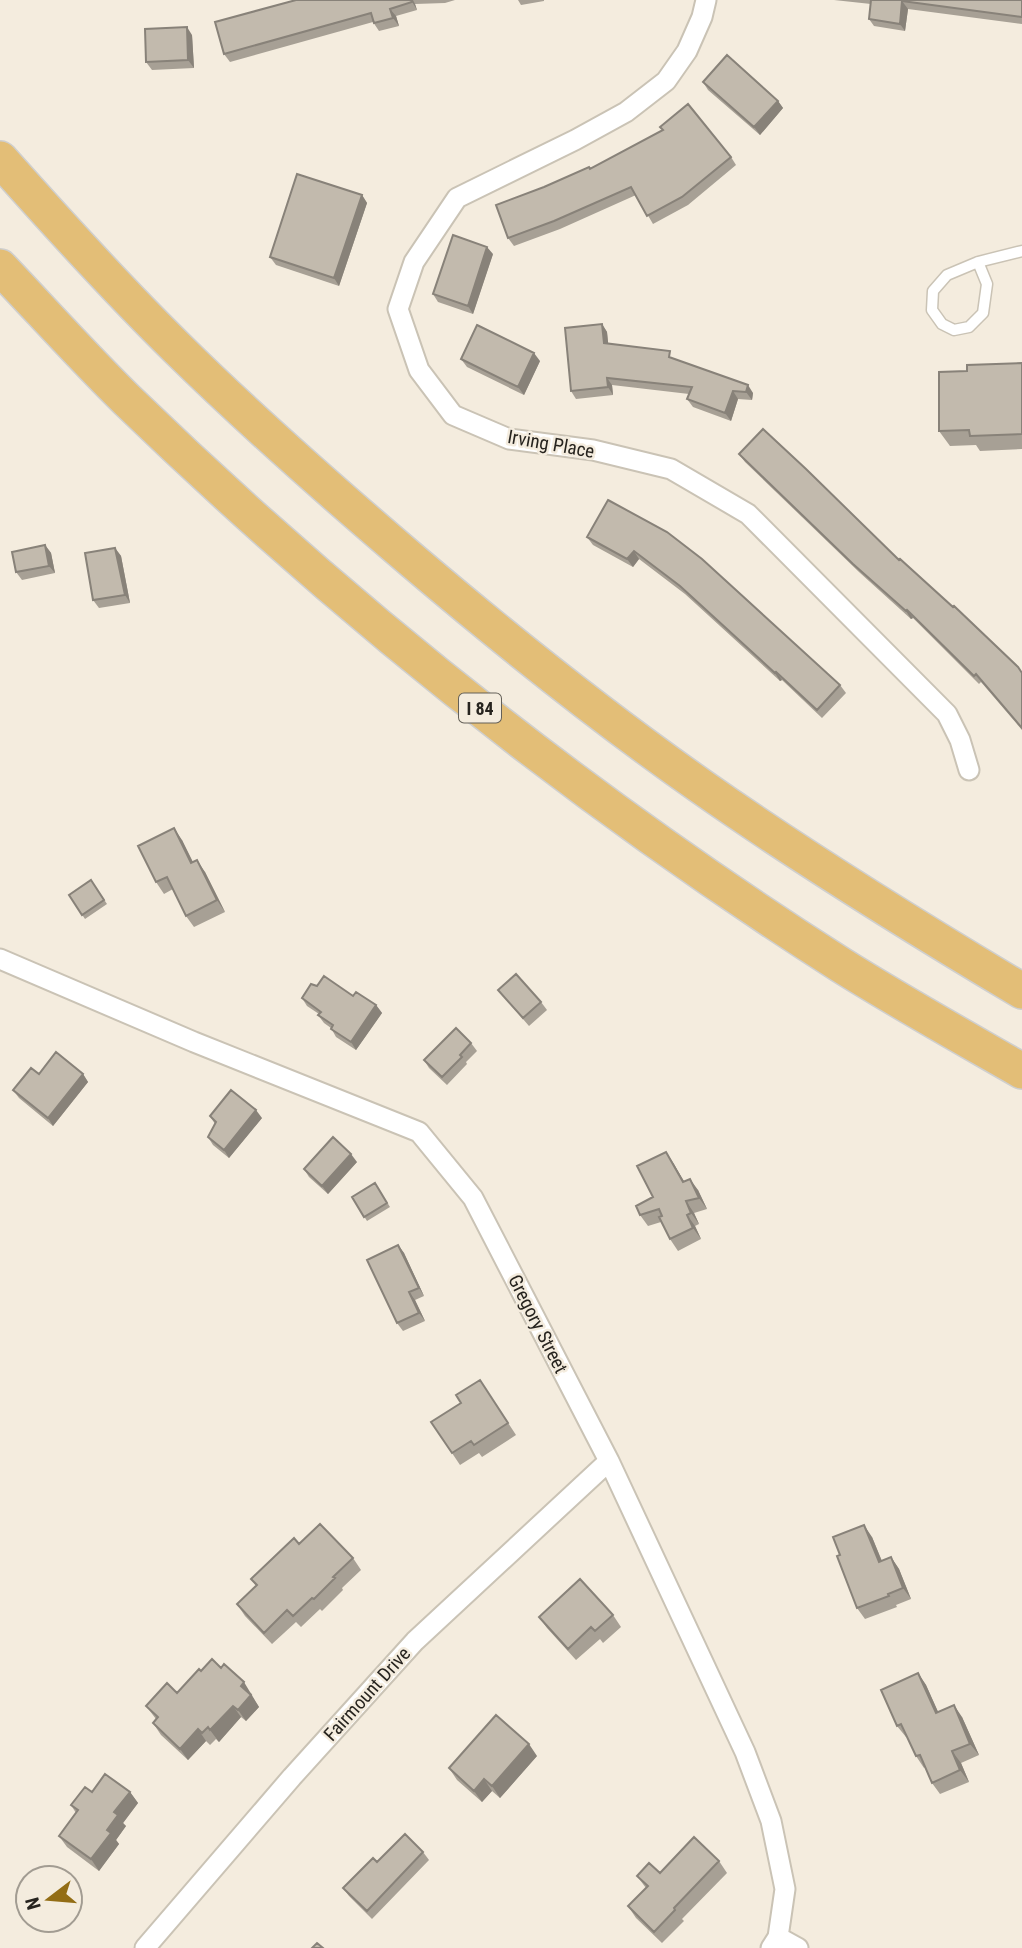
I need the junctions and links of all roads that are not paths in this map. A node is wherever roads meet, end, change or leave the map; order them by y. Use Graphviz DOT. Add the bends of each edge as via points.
graph roads {
  1 [pos="706,0"];
  2 [pos="0,159"];
  3 [pos="1022,251"];
  4 [pos="978,262"];
  5 [pos="0,267"];
  6 [pos="969,770"];
  7 [pos="2,965"];
  8 [pos="1022,991"];
  9 [pos="1022,1070"];
  10 [pos="609,1461"];
  11 [pos="774,1943"];
  12 [pos="145,1948"];
  13 [pos="798,1948"];
  1 -- 6 [label="street, Irving Place" via="687,51 666,81 626,112 457,198 414,262 398,309 419,370 453,415 509,439 593,450 671,469 748,514 947,714"];
  2 -- 8 [label="highway" via="176,347 272,438 506,640 780,840"];
  3 -- 4 [label="lane"];
  4 -- 4 [label="lane" via="987,284 983,313 969,327 954,330 942,324 932,310 933,292 947,275"];
  5 -- 9 [label="highway, I 84" via="125,398 224,491 472,702 736,896 843,966"];
  7 -- 10 [label="street, Gregory Street" via="419,1132 473,1198"];
  10 -- 11 [label="street, Gregory Street" via="745,1752 771,1821 785,1889"];
  10 -- 12 [label="street, Fairmount Drive" via="415,1641"];
  11 -- 13 [label="street"];
}
